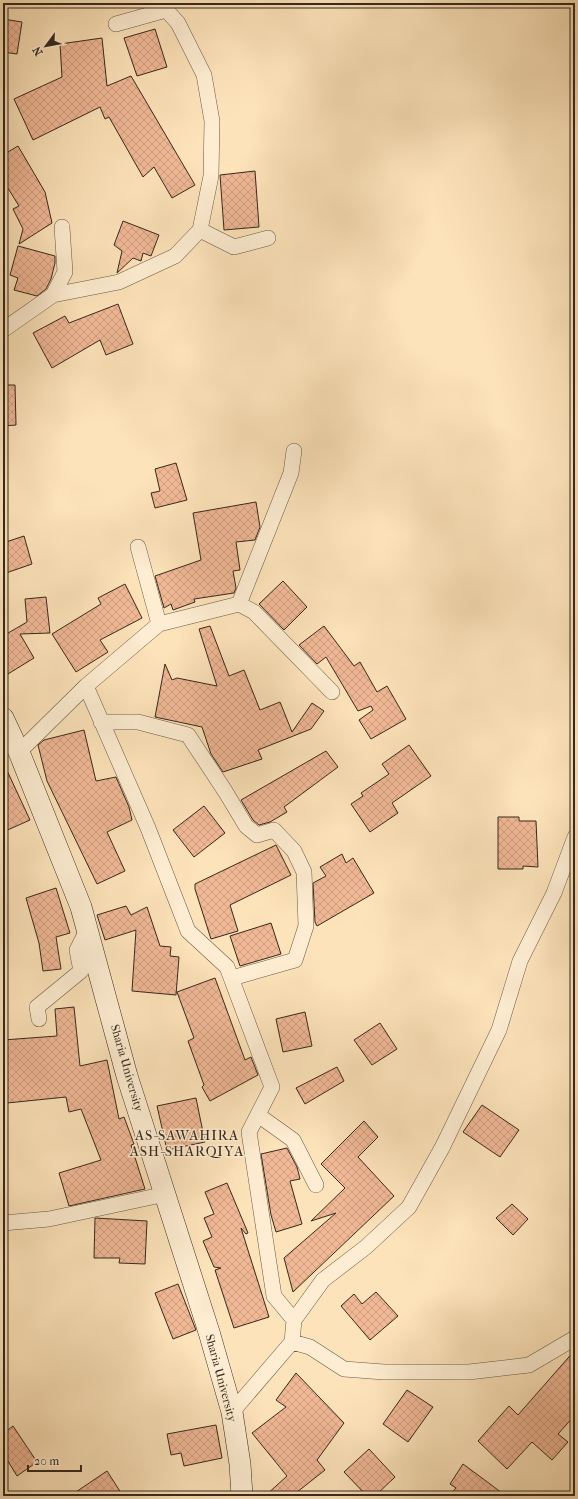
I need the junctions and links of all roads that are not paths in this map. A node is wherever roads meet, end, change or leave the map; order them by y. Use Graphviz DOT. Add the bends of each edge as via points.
graph roads {
  1 [pos="163,6"];
  2 [pos="116,24"];
  3 [pos="62,226"];
  4 [pos="200,230"];
  5 [pos="268,238"];
  6 [pos="53,295"];
  7 [pos="3,330"];
  8 [pos="294,451"];
  9 [pos="138,547"];
  10 [pos="238,604"];
  11 [pos="159,624"];
  12 [pos="86,686"];
  13 [pos="332,692"];
  14 [pos="3,718"];
  15 [pos="101,722"];
  16 [pos="19,752"];
  17 [pos="575,837"];
  18 [pos="87,930"];
  19 [pos="232,978"];
  20 [pos="39,1019"];
  21 [pos="258,1115"];
  22 [pos="316,1185"];
  23 [pos="166,1194"];
  24 [pos="3,1223"];
  25 [pos="294,1320"];
  26 [pos="575,1338"];
  27 [pos="292,1342"];
  28 [pos="232,1412"];
  29 [pos="242,1496"];
  1 -- 2 [label="street"];
  1 -- 4 [label="street" via="178,23 204,75 212,120 211,176"];
  3 -- 6 [label="street" via="65,272"];
  4 -- 5 [label="street" via="234,247"];
  4 -- 6 [label="street" via="175,256 119,282"];
  6 -- 7 [label="street"];
  8 -- 10 [label="street" via="291,473"];
  9 -- 11 [label="street"];
  10 -- 11 [label="street"];
  10 -- 13 [label="street" via="254,612"];
  11 -- 12 [label="street"];
  12 -- 15 [label="street"];
  12 -- 16 [label="street"];
  14 -- 16 [label="main road, Sharia University"];
  15 -- 19 [label="street" via="148,828 188,931 227,967"];
  15 -- 19 [label="street" via="138,722 188,735 246,826 257,836 274,830 294,851 304,872 306,926 295,960"];
  16 -- 18 [label="main road, Sharia University" via="81,907"];
  17 -- 25 [label="street" via="554,893 520,961 499,1030 409,1207 366,1247 323,1280"];
  18 -- 20 [label="street" via="77,950 81,972 37,1006"];
  18 -- 23 [label="main road, Sharia University" via="127,1076"];
  19 -- 21 [label="street" via="272,1087"];
  21 -- 22 [label="street" via="293,1140"];
  21 -- 25 [label="street" via="250,1132 274,1296"];
  23 -- 24 [label="street" via="49,1219"];
  23 -- 28 [label="main road, Sharia University"];
  25 -- 27 [label="street"];
  26 -- 27 [label="street" via="529,1365 469,1372 384,1372 344,1369 310,1347"];
  27 -- 28 [label="street"];
  28 -- 29 [label="main road, Sharia University"];
}
